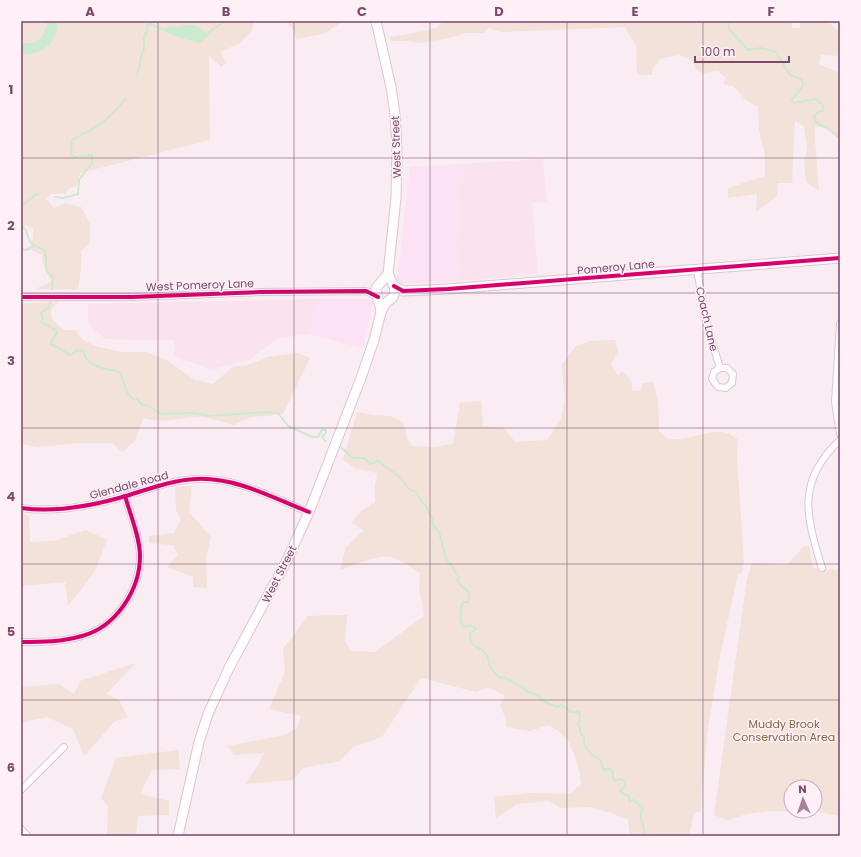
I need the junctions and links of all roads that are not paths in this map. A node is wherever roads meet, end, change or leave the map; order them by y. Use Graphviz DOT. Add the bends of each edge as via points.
graph roads {
  1 [pos="376,21"];
  2 [pos="840,258"];
  3 [pos="697,269"];
  4 [pos="388,274"];
  5 [pos="379,284"];
  6 [pos="393,285"];
  7 [pos="366,291"];
  8 [pos="403,291"];
  9 [pos="21,297"];
  10 [pos="378,297"];
  11 [pos="391,299"];
  12 [pos="381,312"];
  13 [pos="840,324"];
  14 [pos="720,368"];
  15 [pos="840,434"];
  16 [pos="840,440"];
  17 [pos="125,496"];
  18 [pos="21,508"];
  19 [pos="309,512"];
  20 [pos="822,568"];
  21 [pos="21,642"];
  22 [pos="64,747"];
  23 [pos="21,790"];
  24 [pos="21,829"];
  25 [pos="28,836"];
  26 [pos="178,836"];
  1 -- 4 [label="main road, West Street" via="391,87 397,148 396,198"];
  2 -- 3 [label="main road, Pomeroy Lane"];
  3 -- 8 [label="main road, Pomeroy Lane"];
  3 -- 14 [label="street, Coach Lane" via="706,322"];
  4 -- 5 [label="main road"];
  4 -- 6 [label="main road"];
  5 -- 6 [label="main road" via="386,281"];
  5 -- 7 [label="street, West Pomeroy Lane"];
  5 -- 10 [label="main road, West Street" via="376,291"];
  6 -- 8 [label="main road"];
  6 -- 11 [label="main road" via="395,292"];
  7 -- 9 [label="street, West Pomeroy Lane"];
  7 -- 10 [label="street, West Pomeroy Lane"];
  8 -- 11 [label="main road, Pomeroy Lane"];
  10 -- 11 [label="main road" via="383,300"];
  10 -- 12 [label="main road, West Street"];
  11 -- 12 [label="main road, West Street"];
  12 -- 19 [label="main road, West Street" via="361,378"];
  13 -- 15 [label="street" via="835,402"];
  16 -- 20 [label="street" via="819,464 809,492 809,524"];
  17 -- 18 [label="street, Glendale Road" via="73,509"];
  17 -- 19 [label="street, Glendale Road" via="173,482 212,479 243,486"];
  17 -- 21 [label="street" via="139,544 139,572 127,601 118,614 93,632 82,636 55,641"];
  19 -- 26 [label="main road, West Street" via="208,714 197,750"];
  22 -- 23 [label="street"];
  24 -- 25 [label="street"];
}
